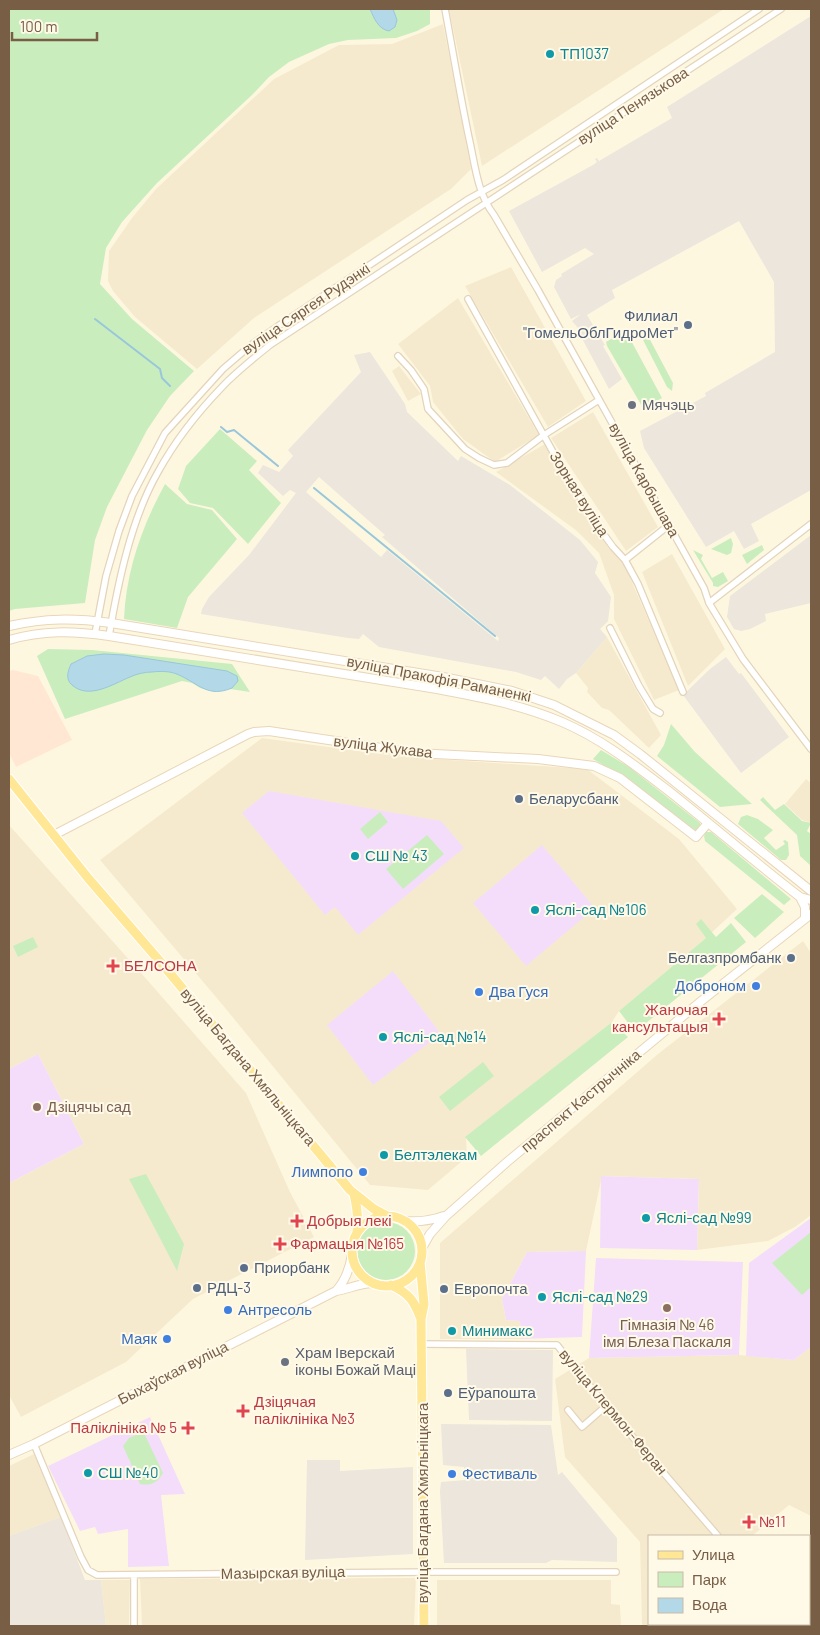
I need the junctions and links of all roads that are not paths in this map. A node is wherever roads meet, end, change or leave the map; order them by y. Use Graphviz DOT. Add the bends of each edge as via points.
graph roads {
  1 [pos="445,9"];
  2 [pos="759,9"];
  3 [pos="781,9"];
  4 [pos="481,192"];
  5 [pos="486,204"];
  6 [pos="468,298"];
  7 [pos="398,356"];
  8 [pos="599,400"];
  9 [pos="544,435"];
  10 [pos="811,524"];
  11 [pos="669,525"];
  12 [pos="625,560"];
  13 [pos="709,603"];
  14 [pos="98,621"];
  15 [pos="111,623"];
  16 [pos="9,626"];
  17 [pos="610,628"];
  18 [pos="95,634"];
  19 [pos="109,636"];
  20 [pos="9,640"];
  21 [pos="304,654"];
  22 [pos="302,666"];
  23 [pos="683,692"];
  24 [pos="660,713"];
  25 [pos="614,735"];
  26 [pos="607,746"];
  27 [pos="811,749"];
  28 [pos="9,779"];
  29 [pos="692,795"];
  30 [pos="684,803"];
  31 [pos="708,823"];
  32 [pos="54,835"];
  33 [pos="811,891"];
  34 [pos="800,897"];
  35 [pos="811,900"];
  36 [pos="808,916"];
  37 [pos="354,1193"];
  38 [pos="387,1216"];
  39 [pos="446,1216"];
  40 [pos="405,1220"];
  41 [pos="356,1234"];
  42 [pos="422,1248"];
  43 [pos="352,1254"];
  44 [pos="420,1262"];
  45 [pos="374,1283"];
  46 [pos="391,1285"];
  47 [pos="336,1291"];
  48 [pos="421,1319"];
  49 [pos="422,1344"];
  50 [pos="606,1406"];
  51 [pos="568,1410"];
  52 [pos="34,1444"];
  53 [pos="9,1455"];
  54 [pos="717,1535"];
  55 [pos="423,1572"];
  56 [pos="616,1572"];
  57 [pos="134,1575"];
  58 [pos="134,1626"];
  59 [pos="424,1626"];
  1 -- 4 [label="street, вуліца Карбышава"];
  2 -- 4 [label="street, вуліца Пенязькова"];
  3 -- 5 [label="street, вуліца Пенязькова"];
  4 -- 5 [label="street, вуліца Карбышава"];
  4 -- 14 [label="street, вуліца Сяргея Рудэнкі" via="251,345 200,393 166,433 132,496 110,561"];
  5 -- 8 [label="street, вуліца Карбышава"];
  5 -- 15 [label="street, вуліца Сяргея Рудэнкі" via="270,345 223,385 177,442 143,504 132,535"];
  6 -- 9 [label="street, Зорная вуліца"];
  7 -- 9 [label="street" via="424,389 428,409 465,449 478,458 494,465 507,463"];
  8 -- 9 [label="street"];
  8 -- 11 [label="street, вуліца Карбышава"];
  9 -- 12 [label="street, Зорная вуліца" via="582,501"];
  10 -- 13 [label="street"];
  11 -- 12 [label="street"];
  11 -- 13 [label="street, вуліца Карбышава"];
  12 -- 23 [label="street, Зорная вуліца"];
  13 -- 27 [label="street, вуліца Карбышава" via="743,659"];
  14 -- 15 [label="street, вуліца Пракофія Раманенкі"];
  14 -- 16 [label="street, вуліца Пракофія Раманенкі" via="54,619"];
  14 -- 18 [label="street, вуліца Сяргея Рудэнкі"];
  15 -- 19 [label="street, вуліца Сяргея Рудэнкі"];
  15 -- 21 [label="street, вуліца Пракофія Раманенкі"];
  17 -- 24 [label="street" via="639,686 653,709"];
  18 -- 19 [label="street, вуліца Пракофія Раманенкі"];
  18 -- 20 [label="street, вуліца Пракофія Раманенкі" via="43,632"];
  19 -- 22 [label="street, вуліца Пракофія Раманенкі"];
  21 -- 22 [label="street" via="297,659"];
  21 -- 25 [label="street, вуліца Пракофія Раманенкі" via="512,691 554,705"];
  22 -- 26 [label="street, вуліца Пракофія Раманенкі" via="521,707 563,722"];
  25 -- 26 [label="street" via="615,744"];
  25 -- 29 [label="street, вуліца Пракофія Раманенкі"];
  26 -- 30 [label="street, вуліца Пракофія Раманенкі"];
  28 -- 32 [label="main road, вуліца Багдана Хмяльніцкага"];
  29 -- 30 [label="street" via="684,796"];
  29 -- 33 [label="street, вуліца Пракофія Раманенкі"];
  30 -- 31 [label="street, вуліца Пракофія Раманенкі"];
  31 -- 32 [label="street, вуліца Жукава" via="696,837 620,778 594,766 538,759 415,753 260,731 217,749"];
  31 -- 34 [label="street, вуліца Пракофія Раманенкі"];
  32 -- 37 [label="main road, вуліца Багдана Хмяльніцкага"];
  34 -- 35 [label="street, вуліца Пракофія Раманенкі"];
  34 -- 36 [label="street"];
  36 -- 39 [label="street, праспект Кастрычніка" via="651,1042"];
  37 -- 38 [label="main road, вуліца Багдана Хмяльніцкага" via="374,1210"];
  37 -- 41 [label="main road" via="358,1208"];
  38 -- 40 [label="main road"];
  38 -- 41 [label="main road" via="369,1221"];
  39 -- 40 [label="street, праспект Кастрычніка" via="419,1222"];
  39 -- 42 [label="street, праспект Кастрычніка"];
  40 -- 42 [label="main road" via="417,1233"];
  41 -- 43 [label="main road"];
  42 -- 44 [label="main road"];
  43 -- 45 [label="main road" via="363,1276"];
  43 -- 47 [label="street" via="346,1278"];
  44 -- 46 [label="main road" via="404,1281"];
  44 -- 48 [label="main road, вуліца Багдана Хмяльніцкага" via="424,1304"];
  45 -- 46 [label="main road"];
  45 -- 47 [label="street, Быхаўская вуліца"];
  46 -- 48 [label="main road, вуліца Багдана Хмяльніцкага" via="412,1298"];
  47 -- 52 [label="street, Быхаўская вуліца"];
  48 -- 49 [label="main road, вуліца Багдана Хмяльніцкага"];
  49 -- 50 [label="street, вуліца Клермон-Феран" via="557,1345"];
  49 -- 55 [label="main road, вуліца Багдана Хмяльніцкага"];
  50 -- 51 [label="street" via="582,1427"];
  50 -- 54 [label="street, вуліца Клермон-Феран"];
  52 -- 53 [label="street, Быхаўская вуліца"];
  52 -- 57 [label="street, Мазырская вуліца" via="88,1570 98,1575"];
  55 -- 56 [label="street, Мазырская вуліца"];
  55 -- 57 [label="street, Мазырская вуліца"];
  55 -- 59 [label="main road, вуліца Багдана Хмяльніцкага"];
  57 -- 58 [label="street"];
}
